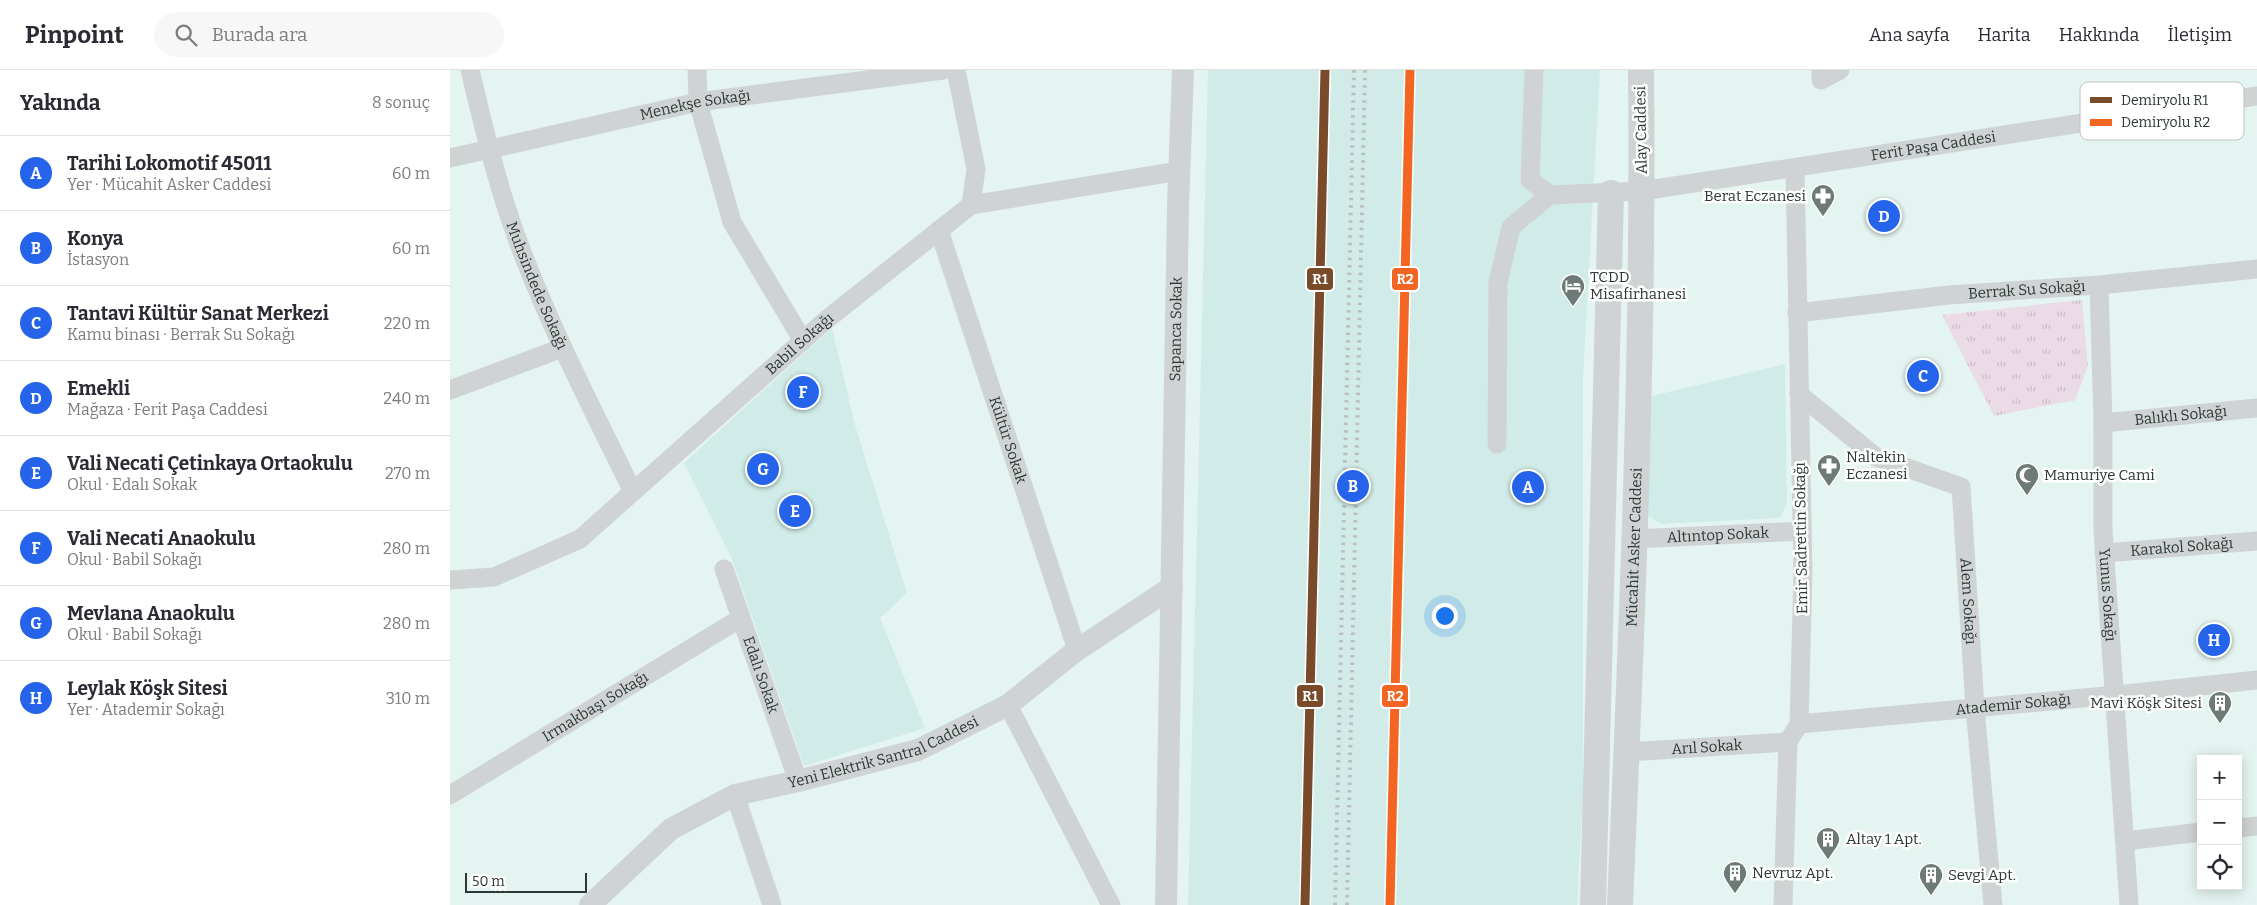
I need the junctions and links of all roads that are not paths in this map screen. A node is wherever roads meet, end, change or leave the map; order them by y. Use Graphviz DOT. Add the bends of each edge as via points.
graph roads {
  1 [pos="470,70"];
  2 [pos="697,70"];
  3 [pos="943,70"];
  4 [pos="956,70"];
  5 [pos="1183,70"];
  6 [pos="1534,70"];
  7 [pos="1641,70"];
  8 [pos="1840,70"];
  9 [pos="1821,75"];
  10 [pos="2257,96"];
  11 [pos="2244,98"];
  12 [pos="698,102"];
  13 [pos="2080,124"];
  14 [pos="489,149"];
  15 [pos="450,158"];
  16 [pos="1795,168"];
  17 [pos="1180,171"];
  18 [pos="1642,191"];
  19 [pos="1611,193"];
  20 [pos="1550,195"];
  21 [pos="971,205"];
  22 [pos="939,230"];
  23 [pos="2257,269"];
  24 [pos="2099,285"];
  25 [pos="1797,313"];
  26 [pos="803,341"];
  27 [pos="562,348"];
  28 [pos="450,390"];
  29 [pos="1799,394"];
  30 [pos="2257,408"];
  31 [pos="2103,423"];
  32 [pos="1497,444"];
  33 [pos="633,492"];
  34 [pos="1802,531"];
  35 [pos="1634,540"];
  36 [pos="2257,541"];
  37 [pos="2104,553"];
  38 [pos="724,569"];
  39 [pos="450,580"];
  40 [pos="1172,587"];
  41 [pos="741,618"];
  42 [pos="1077,650"];
  43 [pos="2257,680"];
  44 [pos="2116,695"];
  45 [pos="1008,705"];
  46 [pos="1975,708"];
  47 [pos="1799,724"];
  48 [pos="1788,742"];
  49 [pos="1627,752"];
  50 [pos="798,782"];
  51 [pos="450,795"];
  52 [pos="735,795"];
  53 [pos="2257,826"];
  54 [pos="2242,828"];
  55 [pos="2197,832"];
  56 [pos="2125,841"];
  57 [pos="590,905"];
  58 [pos="772,905"];
  59 [pos="1111,905"];
  60 [pos="1166,905"];
  61 [pos="1593,905"];
  62 [pos="1620,905"];
  63 [pos="1783,905"];
  64 [pos="1993,905"];
  65 [pos="2129,905"];
  1 -- 14 [label="street, Muhsindede Sokağı"];
  2 -- 12 [label="street"];
  3 -- 12 [label="street, Menekşe Sokağı"];
  4 -- 21 [label="street" via="976,169"];
  5 -- 17 [label="street, Sapanca Sokak"];
  6 -- 20 [label="street" via="1530,180"];
  7 -- 18 [label="main road, Alay Caddesi"];
  8 -- 9 [label="street"];
  10 -- 11 [label="street, Ferit Paşa Caddesi"];
  12 -- 14 [label="street, Menekşe Sokağı"];
  12 -- 26 [label="street" via="732,222"];
  13 -- 16 [label="street, Ferit Paşa Caddesi"];
  14 -- 15 [label="street, Menekşe Sokağı"];
  14 -- 27 [label="street, Muhsindede Sokağı" via="523,255"];
  16 -- 18 [label="street, Ferit Paşa Caddesi"];
  16 -- 25 [label="street, Emir Sadrettin Sokağı"];
  17 -- 21 [label="street, Babil Sokağı"];
  17 -- 40 [label="street, Sapanca Sokak"];
  18 -- 19 [label="street, Ferit Paşa Caddesi"];
  18 -- 35 [label="main road, Mücahit Asker Caddesi"];
  19 -- 20 [label="street, Ferit Paşa Caddesi"];
  19 -- 61 [label="main road, Mücahit Asker Caddesi"];
  20 -- 32 [label="street" via="1511,227 1498,283"];
  21 -- 22 [label="street, Babil Sokağı"];
  22 -- 26 [label="street, Babil Sokağı"];
  22 -- 42 [label="street, Kültür Sokak"];
  23 -- 24 [label="street, Berrak Su Sokağı"];
  24 -- 25 [label="street, Berrak Su Sokağı" via="1949,295"];
  24 -- 31 [label="street, Yunus Sokağı"];
  25 -- 29 [label="street, Emir Sadrettin Sokağı"];
  26 -- 33 [label="street, Babil Sokağı"];
  27 -- 28 [label="street"];
  27 -- 33 [label="street, Muhsindede Sokağı"];
  29 -- 34 [label="street, Emir Sadrettin Sokağı"];
  29 -- 46 [label="street, Alem Sokağı" via="1876,457 1961,487"];
  30 -- 31 [label="street, Balıklı Sokağı"];
  31 -- 37 [label="street, Yunus Sokağı"];
  33 -- 39 [label="street, Babil Sokağı" via="580,539 494,577"];
  34 -- 35 [label="street, Altıntop Sokak"];
  34 -- 47 [label="street, Emir Sadrettin Sokağı"];
  35 -- 49 [label="main road, Mücahit Asker Caddesi"];
  36 -- 37 [label="street, Karakol Sokağı"];
  37 -- 44 [label="street, Yunus Sokağı"];
  38 -- 41 [label="street, Edalı Sokak"];
  40 -- 42 [label="street, Yeni Elektrik Santral Caddesi"];
  40 -- 60 [label="street, Sapanca Sokak"];
  41 -- 50 [label="street, Edalı Sokak"];
  41 -- 51 [label="street, Irmakbaşı Sokağı"];
  42 -- 45 [label="street, Yeni Elektrik Santral Caddesi"];
  43 -- 44 [label="street, Atademir Sokağı"];
  44 -- 46 [label="street, Atademir Sokağı"];
  44 -- 56 [label="street, Yunus Sokağı"];
  45 -- 50 [label="street, Yeni Elektrik Santral Caddesi" via="918,750"];
  45 -- 59 [label="street"];
  46 -- 47 [label="street, Atademir Sokağı"];
  46 -- 64 [label="street, Alem Sokağı"];
  47 -- 48 [label="street"];
  48 -- 49 [label="street, Arıl Sokak"];
  48 -- 63 [label="street"];
  49 -- 62 [label="main road, Mücahit Asker Caddesi"];
  50 -- 52 [label="street, Yeni Elektrik Santral Caddesi"];
  52 -- 57 [label="street, Yeni Elektrik Santral Caddesi" via="672,829"];
  52 -- 58 [label="street"];
  53 -- 54 [label="street"];
  55 -- 56 [label="street"];
  56 -- 65 [label="street, Yunus Sokağı"];
}
